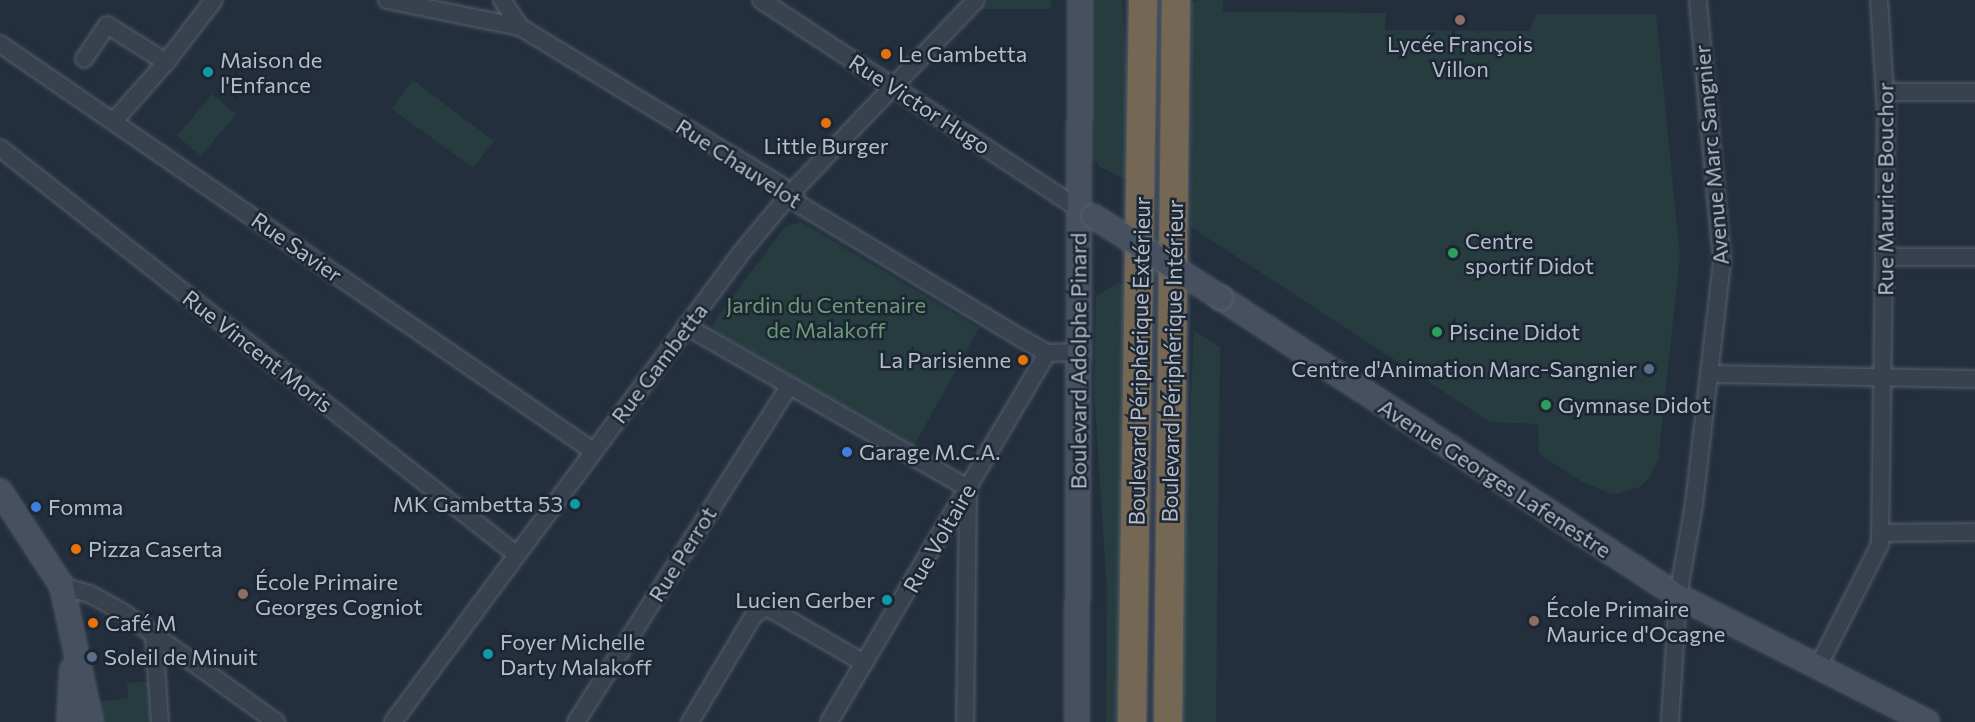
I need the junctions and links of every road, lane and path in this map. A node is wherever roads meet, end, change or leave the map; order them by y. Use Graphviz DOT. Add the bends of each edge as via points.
graph roads {
  1 [pos="214,0"];
  2 [pos="387,0"];
  3 [pos="502,0"];
  4 [pos="761,0"];
  5 [pos="976,0"];
  6 [pos="1080,0"];
  7 [pos="1134,0"];
  8 [pos="1143,0"];
  9 [pos="1176,0"];
  10 [pos="1698,0"];
  11 [pos="1879,0"];
  12 [pos="520,27"];
  13 [pos="1143,31"];
  14 [pos="0,44"];
  15 [pos="84,59"];
  16 [pos="166,62"];
  17 [pos="896,87"];
  18 [pos="1886,92"];
  19 [pos="1975,92"];
  20 [pos="114,121"];
  21 [pos="0,148"];
  22 [pos="791,193"];
  23 [pos="1086,212"];
  24 [pos="1885,257"];
  25 [pos="1975,257"];
  26 [pos="686,326"];
  27 [pos="1079,352"];
  28 [pos="1047,353"];
  29 [pos="1709,374"];
  30 [pos="1882,378"];
  31 [pos="1975,379"];
  32 [pos="789,386"];
  33 [pos="593,451"];
  34 [pos="968,488"];
  35 [pos="0,491"];
  36 [pos="1975,532"];
  37 [pos="1881,533"];
  38 [pos="516,554"];
  39 [pos="62,586"];
  40 [pos="1678,596"];
  41 [pos="154,635"];
  42 [pos="74,650"];
  43 [pos="864,663"];
  44 [pos="1818,667"];
  45 [pos="69,722"];
  46 [pos="91,722"];
  47 [pos="160,722"];
  48 [pos="276,722"];
  49 [pos="393,722"];
  50 [pos="576,722"];
  51 [pos="690,722"];
  52 [pos="829,722"];
  53 [pos="965,722"];
  54 [pos="1077,722"];
  55 [pos="1132,722"];
  56 [pos="1167,722"];
  57 [pos="1670,722"];
  58 [pos="1927,722"];
  1 -- 16 [label="street"];
  2 -- 12 [label="street, Rue Chauvelot"];
  3 -- 12 [label="street"];
  4 -- 17 [label="street, Rue Victor Hugo"];
  5 -- 17 [label="street, Rue Gambetta"];
  6 -- 23 [label="street, Boulevard Adolphe Pinard"];
  7 -- 13 [label="highway"];
  8 -- 13 [label="highway, Boulevard Périphérique Extérieur"];
  9 -- 56 [label="highway, Boulevard Périphérique Intérieur"];
  10 -- 29 [label="street, Avenue Marc Sangnier" via="1722,261"];
  11 -- 18 [label="street, Rue Maurice Bouchor"];
  12 -- 22 [label="street, Rue Chauvelot"];
  13 -- 55 [label="highway, Boulevard Périphérique Extérieur"];
  14 -- 20 [label="street, Rue Savier"];
  15 -- 16 [label="street" via="107,25"];
  16 -- 20 [label="street"];
  17 -- 22 [label="street, Rue Gambetta"];
  17 -- 23 [label="street, Rue Victor Hugo"];
  18 -- 19 [label="street"];
  18 -- 24 [label="street, Rue Maurice Bouchor"];
  20 -- 33 [label="street, Rue Savier"];
  21 -- 38 [label="street, Rue Vincent Moris"];
  22 -- 26 [label="street, Rue Gambetta"];
  22 -- 28 [label="street, Rue Chauvelot" via="802,206"];
  23 -- 27 [label="street, Boulevard Adolphe Pinard"];
  23 -- 40 [label="street, Avenue Georges Lafenestre, bridge"];
  24 -- 25 [label="street"];
  24 -- 30 [label="street, Rue Maurice Bouchor"];
  26 -- 32 [label="street"];
  26 -- 33 [label="street, Rue Gambetta"];
  27 -- 28 [label="street"];
  27 -- 54 [label="street, Boulevard Adolphe Pinard"];
  28 -- 34 [label="street, Rue Voltaire"];
  29 -- 30 [label="street"];
  29 -- 40 [label="street, Avenue Marc Sangnier"];
  30 -- 31 [label="street"];
  30 -- 37 [label="street, Rue Maurice Bouchor"];
  32 -- 34 [label="street"];
  32 -- 50 [label="street, Rue Perrot"];
  33 -- 38 [label="street, Rue Gambetta"];
  34 -- 43 [label="street, Rue Voltaire"];
  34 -- 53 [label="street"];
  35 -- 39 [label="street"];
  36 -- 37 [label="street"];
  37 -- 44 [label="street, Rue Maurice Bouchor" via="1880,544"];
  38 -- 49 [label="street, Rue Gambetta"];
  39 -- 41 [label="street" via="90,594"];
  39 -- 42 [label="street"];
  40 -- 44 [label="street, Avenue Georges Lafenestre"];
  40 -- 57 [label="street, Avenue Marc Sangnier"];
  41 -- 47 [label="street"];
  41 -- 48 [label="street"];
  42 -- 45 [label="street"];
  42 -- 46 [label="street"];
  43 -- 51 [label="street" via="767,607 754,615"];
  43 -- 52 [label="street, Rue Voltaire"];
  44 -- 58 [label="street, Avenue Georges Lafenestre"];
}
